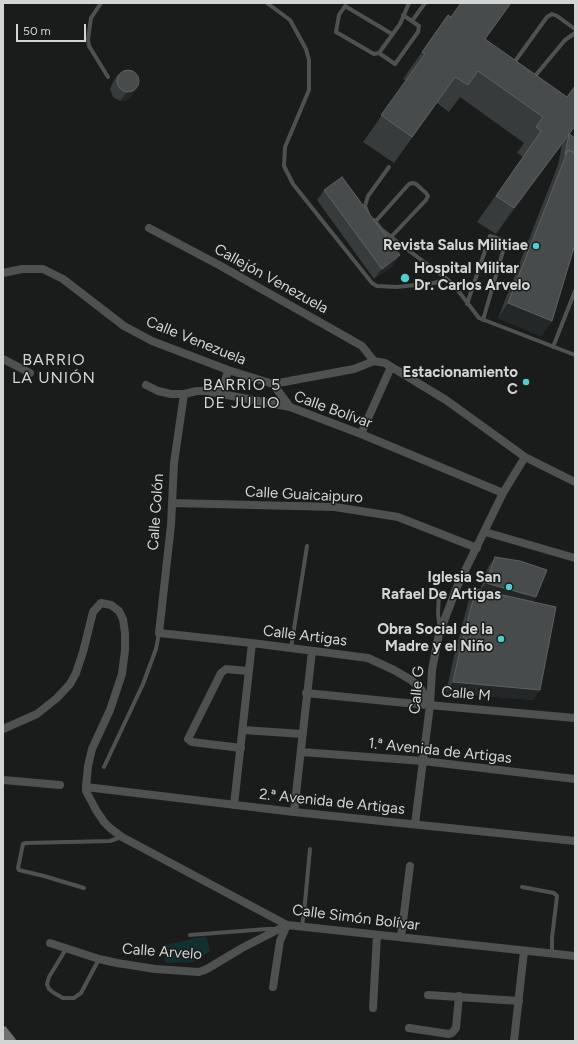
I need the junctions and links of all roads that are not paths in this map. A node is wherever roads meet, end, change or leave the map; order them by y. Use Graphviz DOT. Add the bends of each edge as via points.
graph roads {
  1 [pos="101,3"];
  2 [pos="268,3"];
  3 [pos="409,3"];
  4 [pos="425,3"];
  5 [pos="403,15"];
  6 [pos="412,21"];
  7 [pos="575,29"];
  8 [pos="575,33"];
  9 [pos="392,34"];
  10 [pos="379,53"];
  11 [pos="515,69"];
  12 [pos="524,75"];
  13 [pos="108,77"];
  14 [pos="389,167"];
  15 [pos="375,222"];
  16 [pos="149,228"];
  17 [pos="392,238"];
  18 [pos="3,273"];
  19 [pos="447,279"];
  20 [pos="575,291"];
  21 [pos="467,304"];
  22 [pos="483,320"];
  23 [pos="553,347"];
  24 [pos="575,355"];
  25 [pos="3,359"];
  26 [pos="374,361"];
  27 [pos="391,367"];
  28 [pos="228,370"];
  29 [pos="30,373"];
  30 [pos="273,384"];
  31 [pos="146,385"];
  32 [pos="184,394"];
  33 [pos="222,394"];
  34 [pos="290,407"];
  35 [pos="361,434"];
  36 [pos="525,457"];
  37 [pos="575,482"];
  38 [pos="503,493"];
  39 [pos="172,504"];
  40 [pos="485,532"];
  41 [pos="306,546"];
  42 [pos="476,548"];
  43 [pos="575,558"];
  44 [pos="439,592"];
  45 [pos="440,631"];
  46 [pos="159,633"];
  47 [pos="252,643"];
  48 [pos="291,648"];
  49 [pos="312,651"];
  50 [pos="248,671"];
  51 [pos="306,692"];
  52 [pos="430,705"];
  53 [pos="575,718"];
  54 [pos="3,729"];
  55 [pos="243,730"];
  56 [pos="303,734"];
  57 [pos="241,748"];
  58 [pos="301,752"];
  59 [pos="423,761"];
  60 [pos="104,767"];
  61 [pos="575,779"];
  62 [pos="3,780"];
  63 [pos="60,785"];
  64 [pos="86,787"];
  65 [pos="234,805"];
  66 [pos="294,812"];
  67 [pos="415,824"];
  68 [pos="122,837"];
  69 [pos="575,841"];
  70 [pos="310,849"];
  71 [pos="410,866"];
  72 [pos="84,888"];
  73 [pos="522,888"];
  74 [pos="287,925"];
  75 [pos="302,926"];
  76 [pos="278,929"];
  77 [pos="190,935"];
  78 [pos="376,935"];
  79 [pos="401,937"];
  80 [pos="50,943"];
  81 [pos="66,949"];
  82 [pos="524,951"];
  83 [pos="552,954"];
  84 [pos="575,956"];
  85 [pos="99,959"];
  86 [pos="273,987"];
  87 [pos="428,995"];
  88 [pos="459,996"];
  89 [pos="519,1001"];
  90 [pos="373,1008"];
  91 [pos="409,1028"];
  92 [pos="3,1031"];
  93 [pos="11,1041"];
  94 [pos="514,1041"];
  1 -- 13 [label="lane" via="91,18 88,39 89,46"];
  2 -- 19 [label="lane" via="290,20 306,49 309,60 309,90 284,152 284,166 293,184 372,283 377,286 397,287"];
  3 -- 5 [label="lane"];
  4 -- 6 [label="lane"];
  5 -- 6 [label="lane"];
  5 -- 9 [label="lane"];
  6 -- 10 [label="lane" via="418,26 418,32 395,64"];
  7 -- 11 [label="lane" via="558,16 552,14 547,17 513,64"];
  8 -- 12 [label="lane" via="565,40 535,76 532,78"];
  9 -- 10 [label="lane"];
  9 -- 10 [label="lane" via="345,6 339,15 336,32 374,54"];
  14 -- 15 [label="lane" via="368,196 365,206"];
  15 -- 17 [label="lane"];
  15 -- 17 [label="lane" via="409,184 413,183 426,193 426,200"];
  16 -- 26 [label="street, Callejón Venezuela" via="220,265 362,346"];
  17 -- 19 [label="lane"];
  18 -- 28 [label="street, Calle Venezuela" via="22,269 43,269 63,279 124,326 152,341"];
  19 -- 21 [label="lane"];
  20 -- 23 [label="lane"];
  21 -- 22 [label="lane"];
  21 -- 22 [label="lane" via="490,236 506,241"];
  22 -- 23 [label="lane"];
  23 -- 24 [label="lane"];
  25 -- 29 [label="street"];
  26 -- 27 [label="street"];
  26 -- 30 [label="street, Calle Venezuela" via="354,369"];
  27 -- 35 [label="street"];
  27 -- 36 [label="street" via="446,400"];
  28 -- 30 [label="street, Calle Venezuela"];
  28 -- 33 [label="street"];
  30 -- 34 [label="street"];
  31 -- 32 [label="street, Calle Bolívar" via="163,393"];
  32 -- 33 [label="street, Calle Bolívar" via="197,391"];
  32 -- 39 [label="street, Calle Colón" via="174,463"];
  33 -- 34 [label="street, Calle Bolívar"];
  34 -- 35 [label="street, Calle Bolívar"];
  35 -- 38 [label="street, Calle Bolívar"];
  36 -- 37 [label="street"];
  36 -- 38 [label="street, Calle G"];
  38 -- 40 [label="street, Calle G"];
  39 -- 42 [label="street, Calle Guaicaipuro" via="335,507 398,517"];
  39 -- 46 [label="street, Calle Colón"];
  40 -- 42 [label="street, Calle G"];
  40 -- 43 [label="street"];
  41 -- 48 [label="lane"];
  42 -- 45 [label="street, Calle G"];
  44 -- 45 [label="lane"];
  45 -- 52 [label="street, Calle G" via="432,670"];
  46 -- 47 [label="street, Calle Artigas"];
  46 -- 60 [label="lane" via="143,684"];
  47 -- 48 [label="street, Calle Artigas"];
  47 -- 50 [label="street"];
  48 -- 49 [label="street, Calle Artigas"];
  49 -- 51 [label="street"];
  49 -- 52 [label="street, Calle Artigas" via="368,658 382,664 411,680 421,689"];
  50 -- 55 [label="street"];
  50 -- 57 [label="street" via="226,669 220,673 188,739"];
  51 -- 52 [label="street, Calle M"];
  51 -- 56 [label="street"];
  52 -- 53 [label="street, Calle M"];
  52 -- 59 [label="street, Calle G"];
  54 -- 64 [label="street" via="37,714 70,684 83,652 93,612 101,604 115,607 123,618 125,632 122,674 110,710 92,749"];
  55 -- 56 [label="street"];
  55 -- 57 [label="street"];
  56 -- 58 [label="street"];
  57 -- 65 [label="street"];
  58 -- 59 [label="street, 1.ª Avenida de Artigas"];
  58 -- 66 [label="street"];
  59 -- 61 [label="street, 1.ª Avenida de Artigas"];
  59 -- 67 [label="street, Calle G"];
  62 -- 63 [label="street"];
  64 -- 65 [label="street, 2.ª Avenida de Artigas"];
  64 -- 68 [label="street, Calle Simón Bolívar" via="90,800 104,822"];
  65 -- 66 [label="street, 2.ª Avenida de Artigas"];
  66 -- 67 [label="street, 2.ª Avenida de Artigas"];
  67 -- 69 [label="street, 2.ª Avenida de Artigas"];
  68 -- 72 [label="lane" via="110,841 23,844 19,870"];
  68 -- 74 [label="street, Calle Simón Bolívar"];
  70 -- 75 [label="lane"];
  71 -- 79 [label="street"];
  73 -- 83 [label="lane" via="554,893 557,896"];
  74 -- 75 [label="street, Calle Simón Bolívar"];
  74 -- 76 [label="street, Calle Arvelo"];
  74 -- 86 [label="street" via="280,941"];
  75 -- 78 [label="street, Calle Simón Bolívar"];
  76 -- 77 [label="lane"];
  76 -- 85 [label="street, Calle Arvelo" via="207,970 199,972 140,967"];
  78 -- 79 [label="street, Calle Simón Bolívar"];
  78 -- 90 [label="street"];
  79 -- 82 [label="street, Calle Simón Bolívar"];
  80 -- 81 [label="street, Calle Arvelo"];
  81 -- 85 [label="street, Calle Arvelo"];
  81 -- 85 [label="lane" via="47,984 49,989 64,998 74,998 81,993"];
  82 -- 83 [label="street, Calle Simón Bolívar"];
  82 -- 89 [label="street"];
  83 -- 84 [label="street, Calle Simón Bolívar"];
  87 -- 88 [label="street"];
  88 -- 89 [label="street"];
  88 -- 91 [label="street" via="456,1028 452,1033"];
  89 -- 94 [label="street"];
  92 -- 93 [label="main road"];
}
